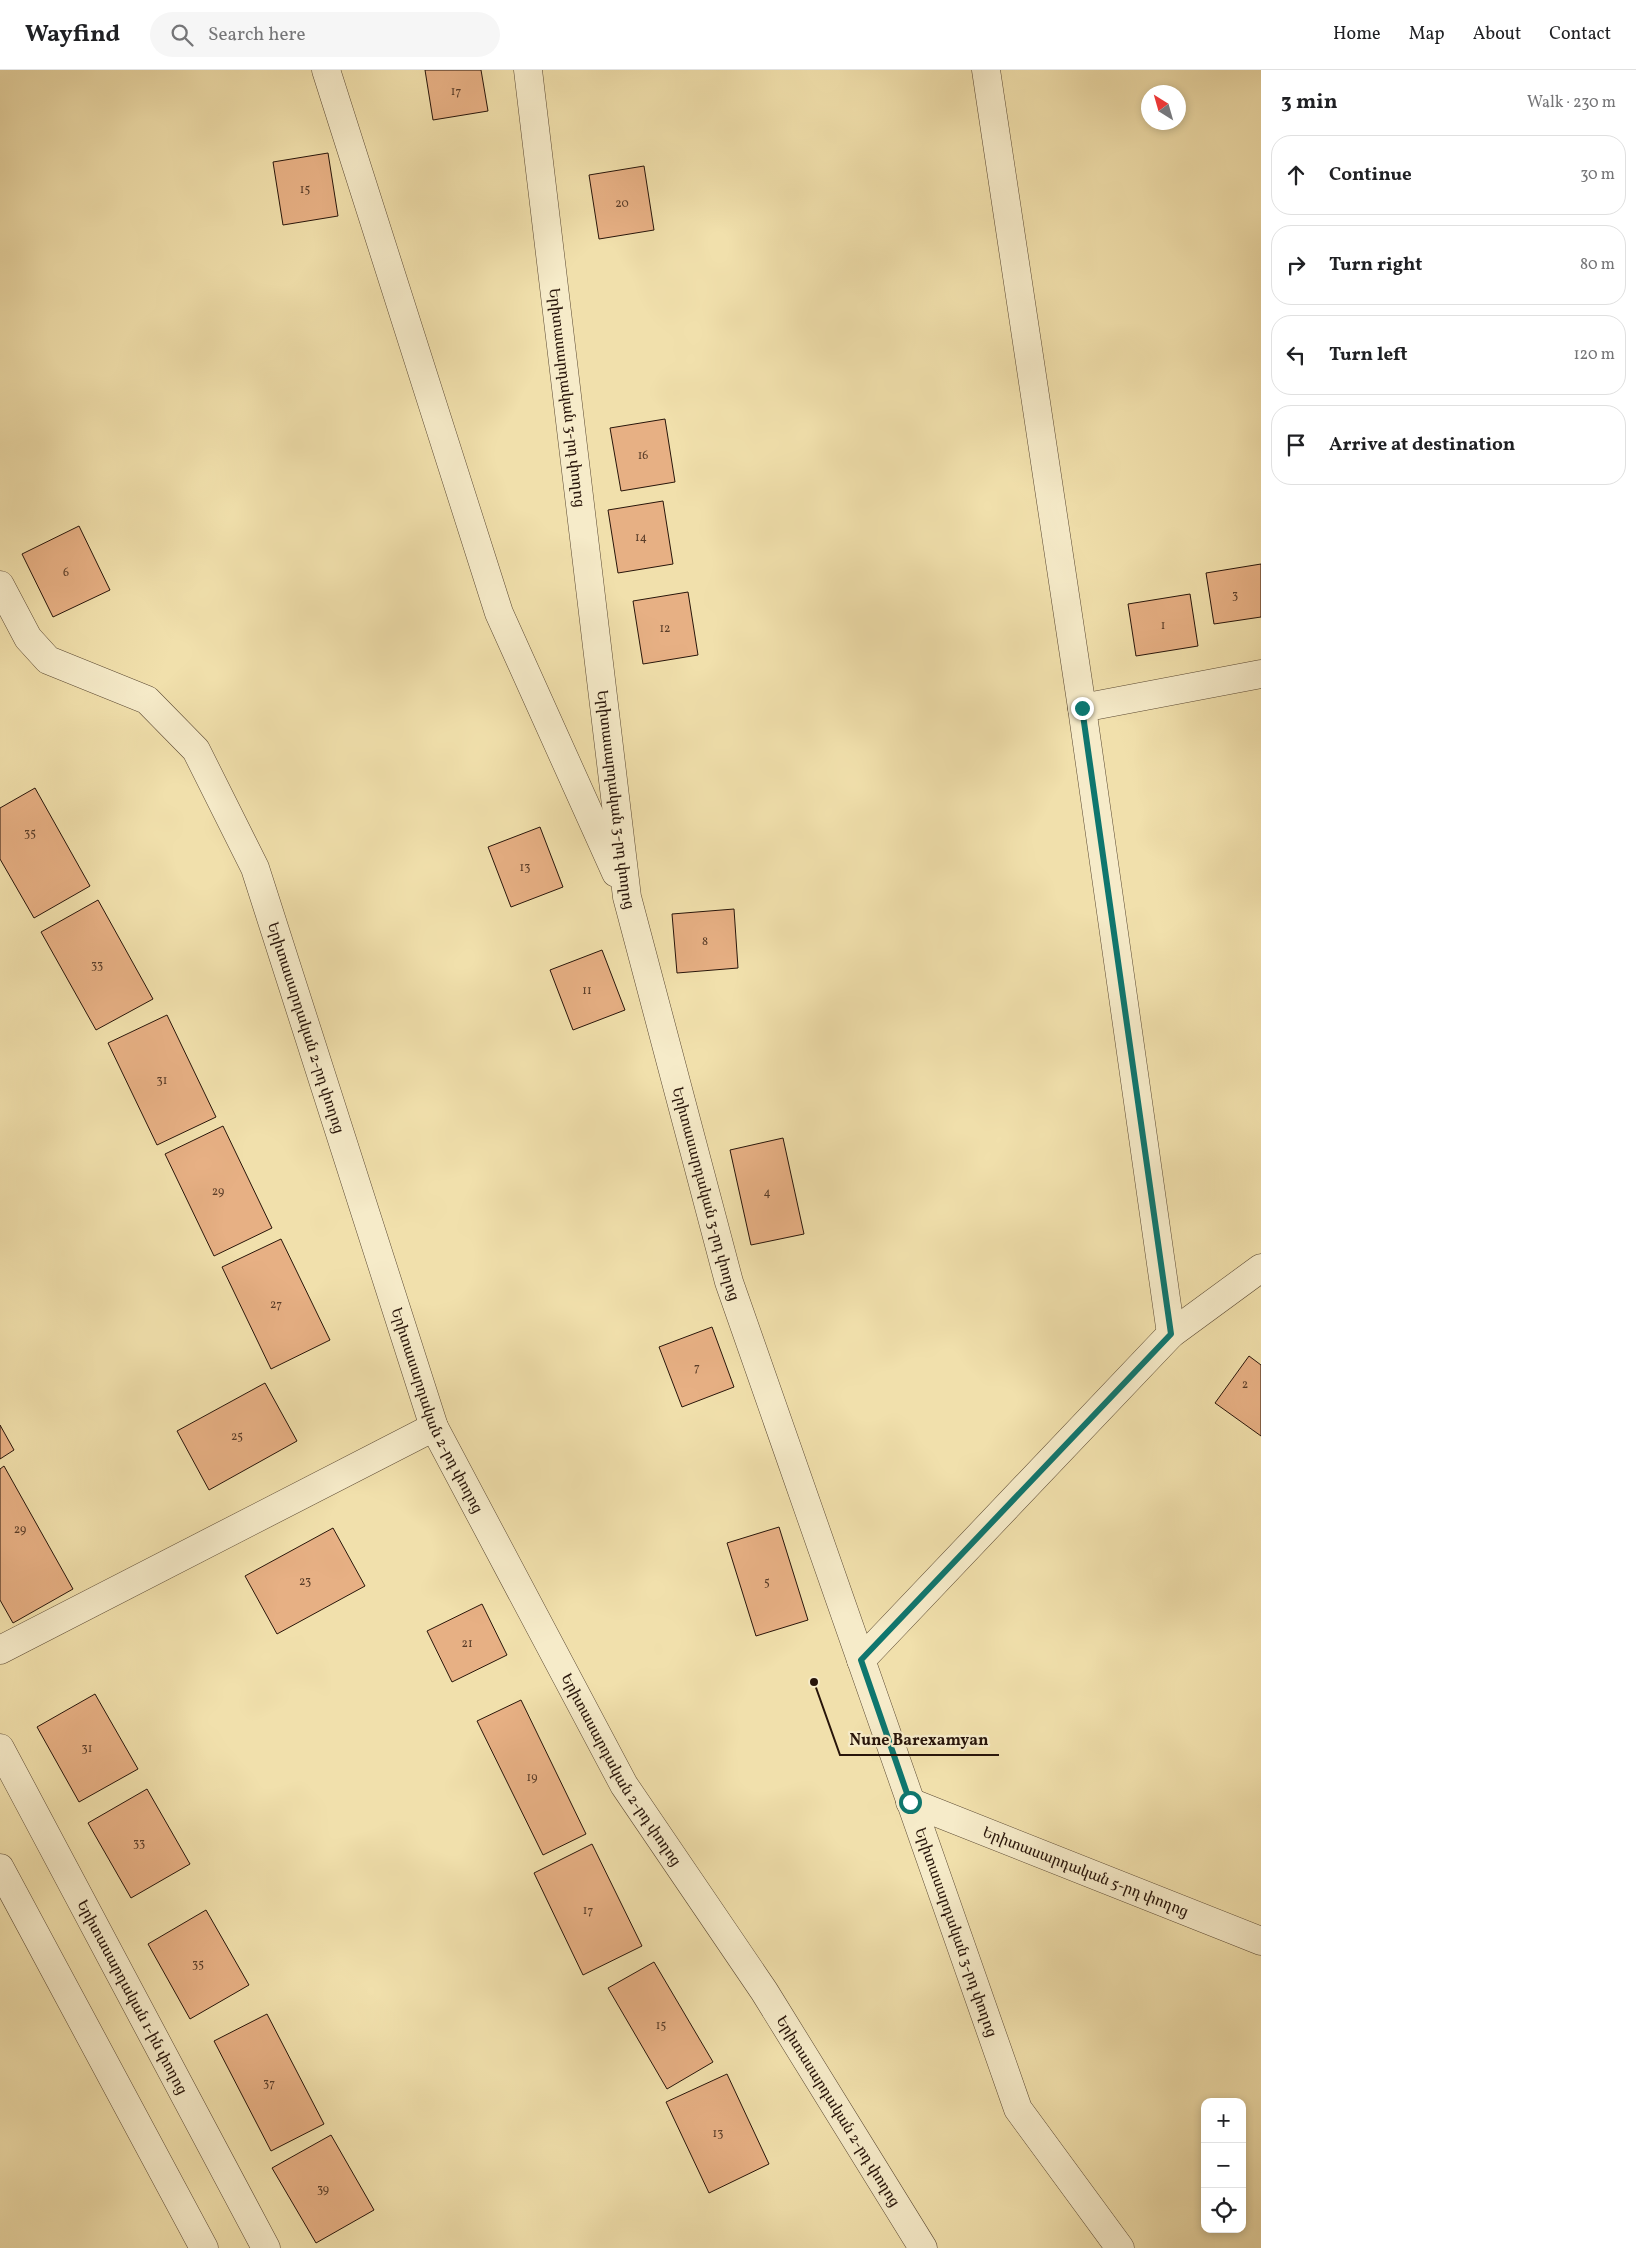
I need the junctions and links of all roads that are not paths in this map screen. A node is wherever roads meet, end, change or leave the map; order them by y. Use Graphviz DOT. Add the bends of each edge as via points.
graph roads {
  1 [pos="326,70"];
  2 [pos="528,70"];
  3 [pos="986,70"];
  4 [pos="0,585"];
  5 [pos="1261,674"];
  6 [pos="1082,708"];
  7 [pos="627,897"];
  8 [pos="1261,1268"];
  9 [pos="1171,1334"];
  10 [pos="434,1427"];
  11 [pos="0,1650"];
  12 [pos="861,1660"];
  13 [pos="0,1748"];
  14 [pos="910,1802"];
  15 [pos="0,1868"];
  16 [pos="1261,1941"];
  17 [pos="204,2248"];
  18 [pos="266,2248"];
  19 [pos="923,2248"];
  20 [pos="1120,2248"];
  1 -- 7 [label="street" via="499,613"];
  2 -- 7 [label="street, Երիտասարդական 3-րդ փողոց"];
  3 -- 6 [label="street"];
  4 -- 10 [label="street, Երիտասարդական 2-րդ փողոց" via="28,638 48,660 146,700 196,750 255,868"];
  5 -- 6 [label="street"];
  6 -- 9 [label="street"];
  7 -- 12 [label="street, Երիտասարդական 3-րդ փողոց" via="729,1282"];
  8 -- 9 [label="street"];
  9 -- 12 [label="street"];
  10 -- 11 [label="street"];
  10 -- 19 [label="street, Երիտասարդական 2-րդ փողոց" via="624,1785 764,1991"];
  12 -- 14 [label="street, Երիտասարդական 3-րդ փողոց"];
  13 -- 18 [label="street, Երիտասարդական 1-ին փողոց"];
  14 -- 16 [label="street, Երիտասարդական 5-րդ փողոց"];
  14 -- 20 [label="street, Երիտասարդական 3-րդ փողոց" via="1018,2109"];
  15 -- 17 [label="street"];
}
